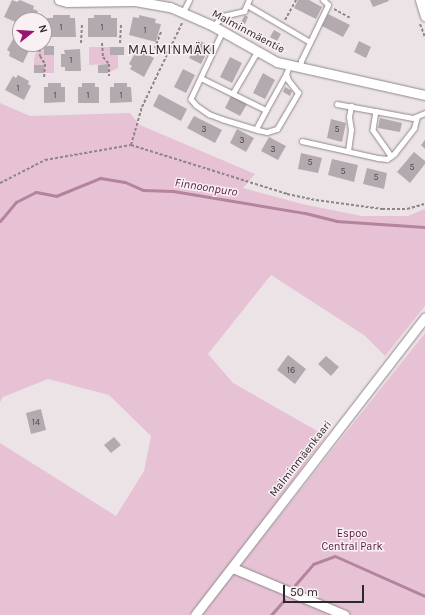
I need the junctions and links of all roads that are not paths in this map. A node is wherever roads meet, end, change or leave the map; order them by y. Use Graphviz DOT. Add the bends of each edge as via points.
graph roads {
  1 [pos="59,0"];
  2 [pos="189,0"];
  3 [pos="249,0"];
  4 [pos="323,0"];
  5 [pos="420,0"];
  6 [pos="247,5"];
  7 [pos="185,13"];
  8 [pos="425,16"];
  9 [pos="213,26"];
  10 [pos="223,31"];
  11 [pos="310,42"];
  12 [pos="257,52"];
  13 [pos="300,68"];
  14 [pos="287,70"];
  15 [pos="201,78"];
  16 [pos="233,93"];
  17 [pos="425,95"];
  18 [pos="337,104"];
  19 [pos="351,106"];
  20 [pos="266,110"];
  21 [pos="376,111"];
  22 [pos="425,113"];
  23 [pos="417,116"];
  24 [pos="256,129"];
  25 [pos="302,141"];
  26 [pos="348,151"];
  27 [pos="391,156"];
  28 [pos="425,317"];
  29 [pos="233,568"];
  30 [pos="195,615"];
  31 [pos="345,615"];
  1 -- 7 [label="street, Malminmäentie" via="135,1 170,7"];
  2 -- 7 [label="lane"];
  3 -- 6 [label="lane"];
  4 -- 11 [label="lane" via="328,5"];
  5 -- 8 [label="street"];
  6 -- 9 [label="lane" via="244,11 223,16"];
  6 -- 11 [label="lane"];
  7 -- 9 [label="street, Malminmäentie"];
  9 -- 10 [label="street, Malminmäentie"];
  10 -- 12 [label="street, Malminmäentie"];
  10 -- 15 [label="lane"];
  11 -- 13 [label="lane"];
  12 -- 14 [label="street, Malminmäentie"];
  12 -- 16 [label="lane"];
  13 -- 14 [label="street, Malminmäentie"];
  13 -- 17 [label="street, Malminmäentie"];
  14 -- 20 [label="lane"];
  14 -- 24 [label="lane" via="288,80 298,93 277,129 267,132"];
  15 -- 16 [label="lane"];
  15 -- 24 [label="lane" via="191,99 196,105 222,119"];
  16 -- 20 [label="lane"];
  18 -- 19 [label="lane"];
  19 -- 21 [label="lane"];
  19 -- 26 [label="lane"];
  20 -- 24 [label="lane"];
  21 -- 23 [label="lane" via="413,118"];
  21 -- 27 [label="lane" via="373,130"];
  22 -- 23 [label="lane"];
  23 -- 27 [label="lane" via="414,128"];
  25 -- 26 [label="lane"];
  26 -- 27 [label="lane" via="378,158 387,159"];
  28 -- 29 [label="street, Malminmäenkaari"];
  29 -- 30 [label="street, Malminmäenkaari"];
  29 -- 31 [label="street"];
}
